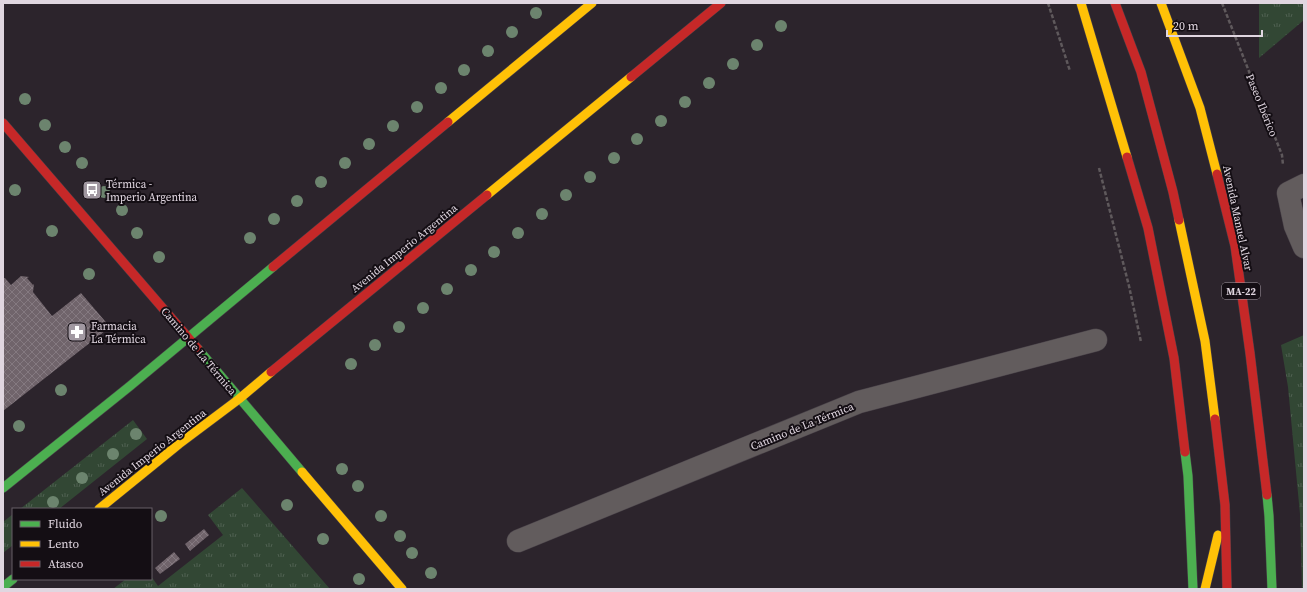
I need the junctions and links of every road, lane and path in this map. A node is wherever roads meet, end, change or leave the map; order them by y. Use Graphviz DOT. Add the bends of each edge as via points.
graph roads {
  1 [pos="592,3"];
  2 [pos="721,3"];
  3 [pos="1048,3"];
  4 [pos="1081,3"];
  5 [pos="1115,3"];
  6 [pos="1161,3"];
  7 [pos="1222,3"];
  8 [pos="1072,75"];
  9 [pos="3,124"];
  10 [pos="1098,164"];
  11 [pos="1296,189"];
  12 [pos="1300,224"];
  13 [pos="1304,247"];
  14 [pos="188,336"];
  15 [pos="1139,338"];
  16 [pos="1096,340"];
  17 [pos="240,399"];
  18 [pos="3,488"];
  19 [pos="1225,505"];
  20 [pos="100,508"];
  21 [pos="518,541"];
  22 [pos="12,580"];
  23 [pos="3,587"];
  24 [pos="402,589"];
  25 [pos="1193,589"];
  26 [pos="1205,589"];
  27 [pos="1227,589"];
  28 [pos="1272,589"];
  1 -- 14 [label="main road"];
  2 -- 17 [label="main road, Avenida Imperio Argentina"];
  3 -- 8 [label="path"];
  4 -- 25 [label="main road" via="1148,228 1174,358 1188,476"];
  5 -- 19 [label="main road" via="1141,72 1173,192 1205,341"];
  6 -- 28 [label="main road, Avenida Manuel Alvar / MA-22" via="1200,108 1234,246 1269,516"];
  7 -- 11 [label="path, Paseo Ibérico"];
  9 -- 14 [label="main road, Camino de La Térmica"];
  10 -- 15 [label="path" via="1129,286"];
  11 -- 12 [label="street"];
  12 -- 13 [label="street"];
  14 -- 17 [label="main road, Camino de La Térmica"];
  14 -- 18 [label="main road"];
  16 -- 21 [label="street, Camino de La Térmica" via="859,402"];
  17 -- 20 [label="main road, Avenida Imperio Argentina" via="179,444"];
  17 -- 24 [label="main road, Camino de La Térmica"];
  19 -- 26 [label="main road"];
  19 -- 27 [label="main road"];
  22 -- 23 [label="main road"];
}
